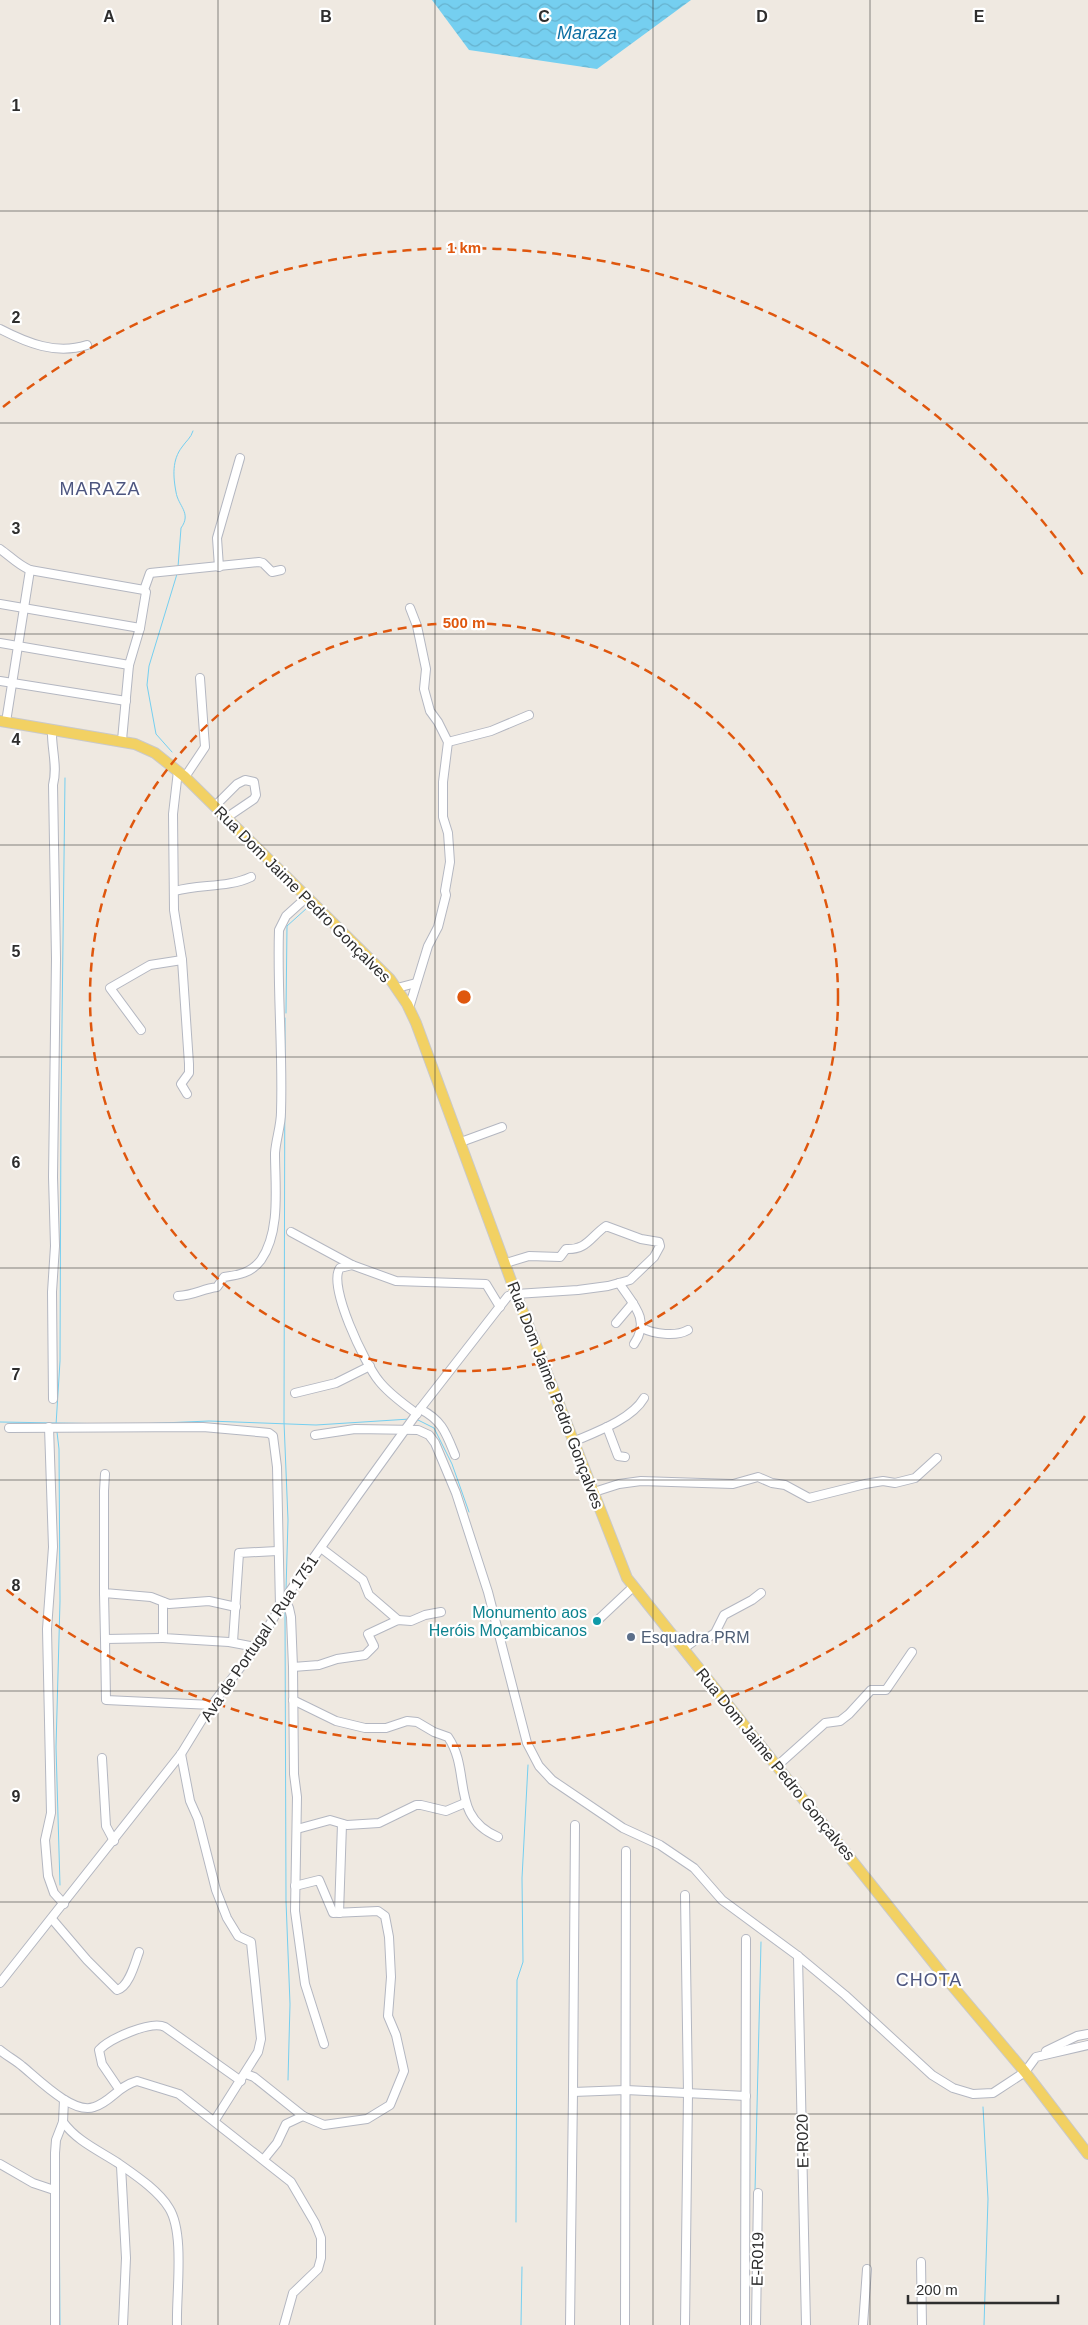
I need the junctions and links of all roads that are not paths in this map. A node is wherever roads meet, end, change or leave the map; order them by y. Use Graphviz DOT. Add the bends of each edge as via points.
graph roads {
  1 [pos="0,329"];
  2 [pos="87,345"];
  3 [pos="240,458"];
  4 [pos="0,549"];
  5 [pos="219,567"];
  6 [pos="30,570"];
  7 [pos="281,570"];
  8 [pos="144,590"];
  9 [pos="0,604"];
  10 [pos="24,608"];
  11 [pos="410,608"];
  12 [pos="140,628"];
  13 [pos="0,642"];
  14 [pos="19,646"];
  15 [pos="129,665"];
  16 [pos="200,678"];
  17 [pos="0,681"];
  18 [pos="14,683"];
  19 [pos="126,701"];
  20 [pos="530,715"];
  21 [pos="3,722"];
  22 [pos="52,729"];
  23 [pos="122,740"];
  24 [pos="448,742"];
  25 [pos="181,774"];
  26 [pos="215,806"];
  27 [pos="226,818"];
  28 [pos="251,878"];
  29 [pos="174,891"];
  30 [pos="307,897"];
  31 [pos="182,960"];
  32 [pos="416,983"];
  33 [pos="397,988"];
  34 [pos="409,1008"];
  35 [pos="141,1030"];
  36 [pos="187,1094"];
  37 [pos="502,1126"];
  38 [pos="461,1142"];
  39 [pos="291,1232"];
  40 [pos="506,1263"];
  41 [pos="352,1265"];
  42 [pos="619,1283"];
  43 [pos="516,1294"];
  44 [pos="178,1296"];
  45 [pos="632,1303"];
  46 [pos="500,1307"];
  47 [pos="616,1323"];
  48 [pos="642,1328"];
  49 [pos="688,1330"];
  50 [pos="634,1344"];
  51 [pos="370,1366"];
  52 [pos="294,1393"];
  53 [pos="644,1398"];
  54 [pos="53,1399"];
  55 [pos="418,1412"];
  56 [pos="49,1427"];
  57 [pos="607,1427"];
  58 [pos="9,1428"];
  59 [pos="405,1430"];
  60 [pos="314,1435"];
  61 [pos="575,1441"];
  62 [pos="455,1455"];
  63 [pos="625,1457"];
  64 [pos="937,1458"];
  65 [pos="105,1474"];
  66 [pos="594,1492"];
  67 [pos="321,1548"];
  68 [pos="277,1551"];
  69 [pos="633,1587"];
  70 [pos="104,1593"];
  71 [pos="761,1593"];
  72 [pos="163,1602"];
  73 [pos="282,1604"];
  74 [pos="236,1606"];
  75 [pos="441,1612"];
  76 [pos="599,1619"];
  77 [pos="398,1620"];
  78 [pos="163,1638"];
  79 [pos="105,1639"];
  80 [pos="233,1642"];
  81 [pos="256,1647"];
  82 [pos="683,1649"];
  83 [pos="912,1652"];
  84 [pos="294,1667"];
  85 [pos="294,1700"];
  86 [pos="212,1705"];
  87 [pos="181,1754"];
  88 [pos="102,1758"];
  89 [pos="777,1766"];
  90 [pos="465,1803"];
  91 [pos="342,1824"];
  92 [pos="574,1825"];
  93 [pos="297,1829"];
  94 [pos="498,1837"];
  95 [pos="114,1841"];
  96 [pos="626,1851"];
  97 [pos="295,1886"];
  98 [pos="685,1895"];
  99 [pos="64,1904"];
  100 [pos="339,1913"];
  101 [pos="52,1919"];
  102 [pos="746,1939"];
  103 [pos="139,1952"];
  104 [pos="798,1956"];
  105 [pos="0,1983"];
  106 [pos="1088,2034"];
  107 [pos="324,2044"];
  108 [pos="1088,2045"];
  109 [pos="0,2050"];
  110 [pos="1036,2057"];
  111 [pos="1025,2072"];
  112 [pos="245,2074"];
  113 [pos="119,2089"];
  114 [pos="626,2090"];
  115 [pos="573,2092"];
  116 [pos="688,2093"];
  117 [pos="746,2096"];
  118 [pos="64,2100"];
  119 [pos="303,2116"];
  120 [pos="215,2120"];
  121 [pos="63,2122"];
  122 [pos="1086,2147"];
  123 [pos="264,2159"];
  124 [pos="0,2164"];
  125 [pos="121,2166"];
  126 [pos="54,2190"];
  127 [pos="758,2194"];
  128 [pos="921,2262"];
  129 [pos="867,2269"];
  130 [pos="177,2324"];
  131 [pos="55,2325"];
  132 [pos="123,2325"];
  133 [pos="284,2325"];
  134 [pos="570,2325"];
  135 [pos="625,2325"];
  136 [pos="685,2325"];
  137 [pos="745,2325"];
  138 [pos="756,2325"];
  139 [pos="806,2325"];
  140 [pos="863,2325"];
  141 [pos="922,2325"];
  1 -- 2 [label="street" via="40,347"];
  3 -- 5 [label="street" via="217,538"];
  4 -- 6 [label="street"];
  5 -- 7 [label="street" via="259,562 272,572"];
  5 -- 8 [label="street" via="152,571"];
  6 -- 8 [label="street"];
  6 -- 10 [label="street"];
  8 -- 12 [label="street"];
  9 -- 10 [label="street"];
  10 -- 12 [label="street"];
  10 -- 14 [label="street"];
  11 -- 24 [label="street" via="426,669 424,689 430,711"];
  12 -- 15 [label="street"];
  13 -- 14 [label="street"];
  14 -- 15 [label="street"];
  14 -- 18 [label="street"];
  15 -- 19 [label="street"];
  16 -- 25 [label="street" via="205,747"];
  17 -- 18 [label="street"];
  18 -- 19 [label="street"];
  18 -- 21 [label="street"];
  19 -- 23 [label="street"];
  20 -- 24 [label="street" via="491,731"];
  21 -- 22 [label="main road, Rua Dom Jaime Pedro Gonçalves"];
  22 -- 23 [label="main road, Rua Dom Jaime Pedro Gonçalves"];
  22 -- 54 [label="street" via="56,773 53,785 56,959"];
  23 -- 25 [label="main road, Rua Dom Jaime Pedro Gonçalves" via="155,753"];
  24 -- 32 [label="street" via="443,782 443,817 450,862 446,895 438,927"];
  25 -- 26 [label="main road, Rua Dom Jaime Pedro Gonçalves"];
  25 -- 29 [label="street" via="173,814"];
  26 -- 27 [label="main road, Rua Dom Jaime Pedro Gonçalves"];
  26 -- 27 [label="street" via="237,784 245,780 254,782 254,799"];
  27 -- 30 [label="main road, Rua Dom Jaime Pedro Gonçalves"];
  28 -- 29 [label="street"];
  29 -- 31 [label="street"];
  30 -- 33 [label="main road, Rua Dom Jaime Pedro Gonçalves"];
  30 -- 44 [label="street" via="286,916 279,930 281,1111 275,1154 273,1228 268,1245 252,1270 224,1277 217,1287 198,1294"];
  31 -- 35 [label="street" via="150,965 110,988"];
  31 -- 36 [label="street" via="189,1073 181,1084"];
  32 -- 33 [label="street"];
  32 -- 34 [label="street"];
  33 -- 34 [label="main road, Rua Dom Jaime Pedro Gonçalves"];
  34 -- 38 [label="main road, Rua Dom Jaime Pedro Gonçalves"];
  37 -- 38 [label="street"];
  38 -- 40 [label="main road, Rua Dom Jaime Pedro Gonçalves"];
  39 -- 41 [label="street"];
  40 -- 42 [label="street" via="529,1256 560,1257 566,1249 577,1249 606,1226 659,1242 654,1257 630,1280"];
  40 -- 43 [label="main road, Rua Dom Jaime Pedro Gonçalves"];
  41 -- 46 [label="street" via="396,1280 486,1284"];
  41 -- 51 [label="street" via="338,1270 336,1286 346,1318"];
  42 -- 43 [label="street" via="578,1290"];
  42 -- 45 [label="street"];
  43 -- 46 [label="street, Ava de Portugal / Rua 1751" via="508,1296"];
  43 -- 61 [label="main road, Rua Dom Jaime Pedro Gonçalves"];
  45 -- 47 [label="street"];
  45 -- 48 [label="street"];
  46 -- 55 [label="street, Ava de Portugal / Rua 1751"];
  48 -- 49 [label="street" via="680,1334"];
  48 -- 50 [label="street"];
  51 -- 52 [label="street" via="336,1382"];
  51 -- 55 [label="street" via="380,1384"];
  53 -- 57 [label="street" via="636,1409"];
  55 -- 59 [label="street, Ava de Portugal / Rua 1751"];
  55 -- 62 [label="street" via="433,1416 440,1423"];
  56 -- 58 [label="street"];
  56 -- 68 [label="street" via="203,1426 273,1436 276,1444"];
  56 -- 99 [label="street" via="53,1547 47,1629 51,1813 45,1840 50,1886"];
  57 -- 61 [label="street"];
  57 -- 63 [label="street" via="616,1453"];
  59 -- 60 [label="street" via="355,1429"];
  59 -- 67 [label="street, Ava de Portugal / Rua 1751"];
  59 -- 104 [label="street" via="418,1430 430,1435 445,1463 488,1592 527,1743 539,1766 552,1780 623,1828 660,1845 694,1868 722,1900"];
  61 -- 66 [label="main road, Rua Dom Jaime Pedro Gonçalves"];
  64 -- 66 [label="street" via="915,1478 895,1484 882,1481 865,1484 809,1498 785,1485 758,1477 733,1484 641,1481"];
  65 -- 70 [label="street"];
  66 -- 69 [label="main road, Rua Dom Jaime Pedro Gonçalves"];
  67 -- 73 [label="street, Ava de Portugal / Rua 1751"];
  67 -- 77 [label="street" via="363,1580 369,1595"];
  68 -- 73 [label="street"];
  68 -- 74 [label="street" via="240,1553"];
  69 -- 76 [label="street"];
  69 -- 82 [label="main road, Rua Dom Jaime Pedro Gonçalves"];
  70 -- 72 [label="street" via="143,1596"];
  70 -- 79 [label="street"];
  71 -- 82 [label="street" via="724,1614 715,1633"];
  72 -- 74 [label="street" via="209,1601"];
  72 -- 78 [label="street"];
  73 -- 81 [label="street, Ava de Portugal / Rua 1751"];
  73 -- 84 [label="street" via="289,1608 291,1617"];
  74 -- 80 [label="street"];
  75 -- 77 [label="street" via="411,1621"];
  77 -- 84 [label="street" via="368,1634 374,1646 365,1654 319,1665"];
  78 -- 79 [label="street"];
  78 -- 80 [label="street"];
  79 -- 86 [label="street" via="106,1700"];
  80 -- 81 [label="street"];
  81 -- 86 [label="street, Ava de Portugal / Rua 1751"];
  82 -- 89 [label="main road, Rua Dom Jaime Pedro Gonçalves"];
  83 -- 89 [label="street" via="886,1690 872,1690 849,1714 840,1721 825,1723"];
  84 -- 85 [label="street"];
  85 -- 90 [label="street" via="336,1721 365,1728 386,1728 407,1721 448,1737 458,1763"];
  85 -- 93 [label="street"];
  86 -- 87 [label="street, Ava de Portugal / Rua 1751"];
  87 -- 95 [label="street, Ava de Portugal / Rua 1751"];
  87 -- 112 [label="street" via="190,1801 198,1819 216,1890 238,1936 251,1942 260,2038 258,2055"];
  88 -- 95 [label="street" via="106,1826"];
  89 -- 111 [label="main road, Rua Dom Jaime Pedro Gonçalves"];
  90 -- 91 [label="street" via="446,1811 416,1805 379,1823"];
  90 -- 94 [label="street" via="477,1824"];
  91 -- 93 [label="street" via="330,1820"];
  91 -- 100 [label="street"];
  92 -- 115 [label="street"];
  93 -- 97 [label="street"];
  95 -- 99 [label="street, Ava de Portugal / Rua 1751"];
  96 -- 114 [label="street"];
  97 -- 100 [label="street" via="319,1880 334,1912"];
  97 -- 107 [label="street" via="295,1911 305,1984"];
  98 -- 116 [label="street"];
  99 -- 101 [label="street, Ava de Portugal / Rua 1751"];
  100 -- 119 [label="street" via="378,1910 385,1916 391,1977 388,2016 404,2071 390,2105 367,2119 324,2125"];
  101 -- 103 [label="street" via="117,1990 126,1984"];
  101 -- 105 [label="street, Ava de Portugal / Rua 1751"];
  102 -- 117 [label="street"];
  104 -- 111 [label="street" via="932,2074 953,2088 973,2094 993,2093"];
  104 -- 139 [label="street, E-R020"];
  106 -- 110 [label="street" via="1077,2036"];
  108 -- 110 [label="street"];
  109 -- 118 [label="street"];
  110 -- 111 [label="street"];
  111 -- 122 [label="main road, Rua Dom Jaime Pedro Gonçalves"];
  112 -- 113 [label="street" via="166,2027 151,2026 99,2050 104,2068"];
  112 -- 119 [label="street" via="254,2077"];
  112 -- 120 [label="street"];
  113 -- 118 [label="street" via="95,2107 83,2107"];
  113 -- 120 [label="street" via="136,2081 150,2083 179,2094"];
  114 -- 115 [label="street"];
  114 -- 116 [label="street"];
  114 -- 135 [label="street"];
  115 -- 134 [label="street"];
  116 -- 117 [label="street"];
  116 -- 136 [label="street"];
  117 -- 137 [label="street"];
  118 -- 121 [label="street"];
  119 -- 123 [label="street" via="286,2124 278,2143"];
  120 -- 123 [label="street"];
  121 -- 125 [label="street" via="76,2137"];
  121 -- 126 [label="street" via="56,2140"];
  123 -- 133 [label="street" via="291,2182 321,2238 318,2268 293,2294"];
  124 -- 126 [label="street" via="32,2183"];
  125 -- 130 [label="street" via="161,2198 173,2217 179,2251"];
  125 -- 132 [label="street" via="126,2258"];
  126 -- 131 [label="street"];
  127 -- 138 [label="street, E-R019"];
  128 -- 141 [label="street"];
  129 -- 140 [label="street"];
}
